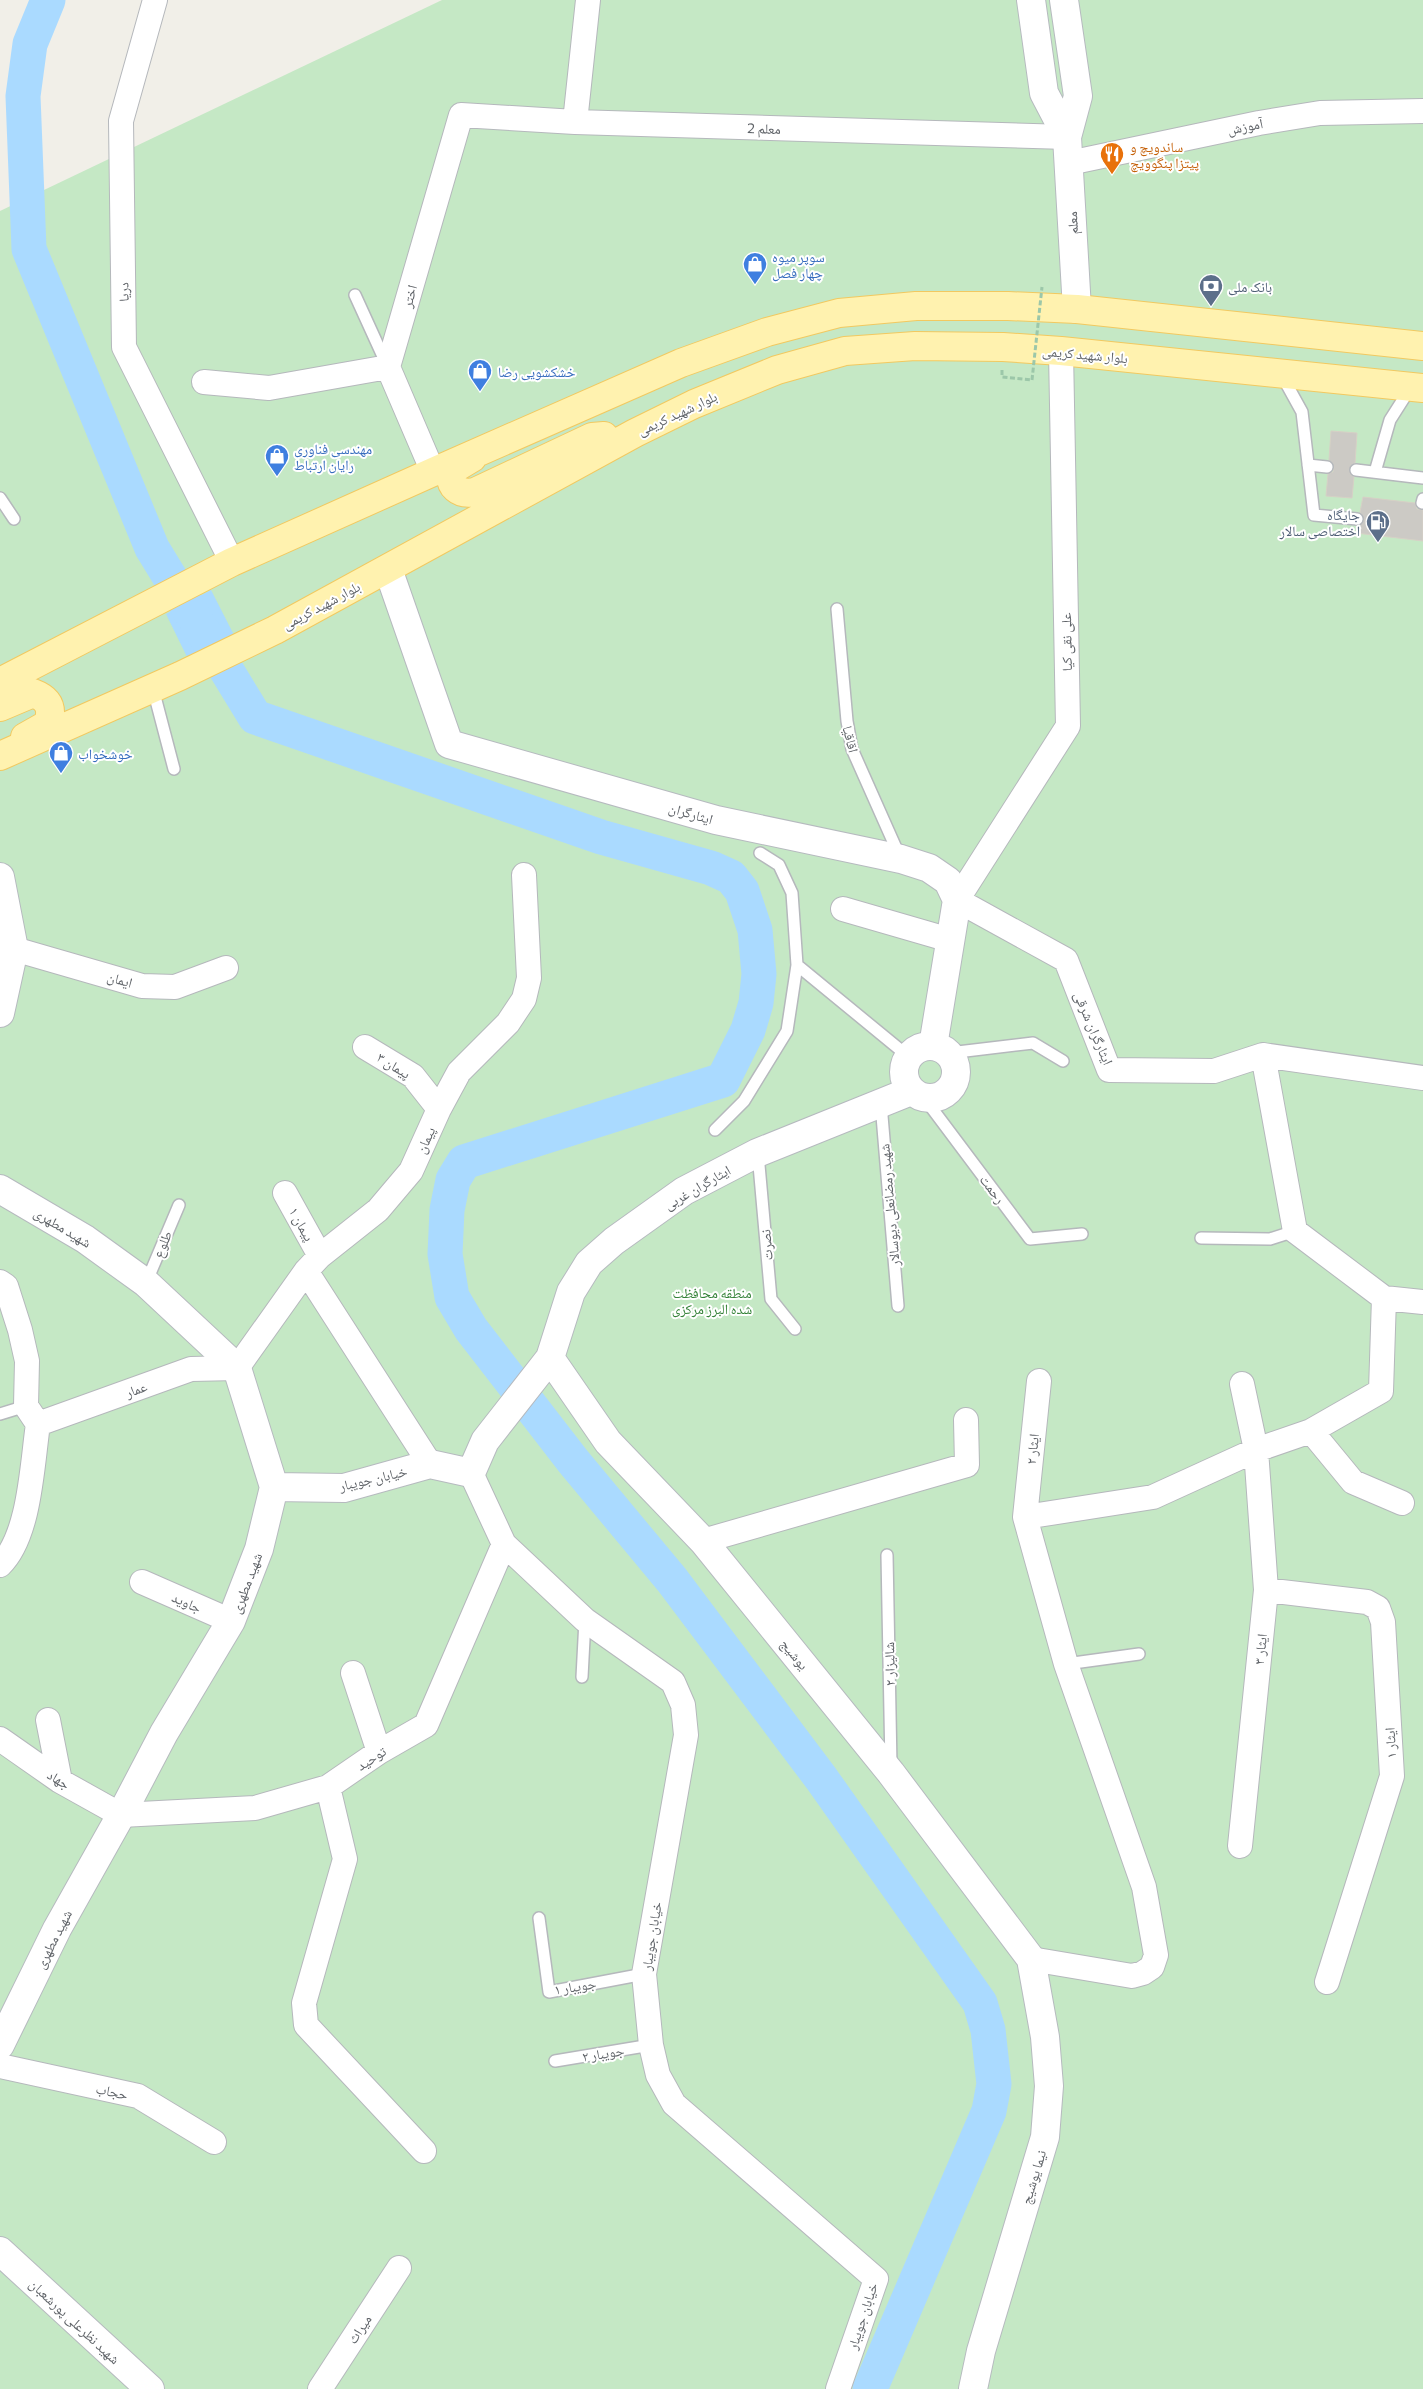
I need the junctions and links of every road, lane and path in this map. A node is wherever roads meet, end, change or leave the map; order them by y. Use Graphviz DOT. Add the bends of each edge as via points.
graph roads {
  1 [pos="155,0"];
  2 [pos="588,0"];
  3 [pos="1031,0"];
  4 [pos="1064,0"];
  5 [pos="1423,111"];
  6 [pos="461,115"];
  7 [pos="576,122"];
  8 [pos="1068,150"];
  9 [pos="1042,287"];
  10 [pos="355,295"];
  11 [pos="1076,309"];
  12 [pos="1423,346"];
  13 [pos="1061,351"];
  14 [pos="388,367"];
  15 [pos="1280,373"];
  16 [pos="1002,377"];
  17 [pos="204,382"];
  18 [pos="1417,387"];
  19 [pos="635,433"];
  20 [pos="484,451"];
  21 [pos="1308,465"];
  22 [pos="1327,466"];
  23 [pos="1356,470"];
  24 [pos="433,472"];
  25 [pos="1375,472"];
  26 [pos="1423,478"];
  27 [pos="0,498"];
  28 [pos="14,519"];
  29 [pos="1357,520"];
  30 [pos="232,562"];
  31 [pos="388,569"];
  32 [pos="836,609"];
  33 [pos="0,682"];
  34 [pos="153,689"];
  35 [pos="0,707"];
  36 [pos="0,752"];
  37 [pos="0,756"];
  38 [pos="174,769"];
  39 [pos="760,853"];
  40 [pos="901,859"];
  41 [pos="524,876"];
  42 [pos="0,877"];
  43 [pos="957,900"];
  44 [pos="844,909"];
  45 [pos="950,940"];
  46 [pos="14,949"];
  47 [pos="798,965"];
  48 [pos="226,968"];
  49 [pos="0,1013"];
  50 [pos="366,1047"];
  51 [pos="930,1052"];
  52 [pos="1262,1055"];
  53 [pos="1063,1061"];
  54 [pos="1423,1078"];
  55 [pos="918,1095"];
  56 [pos="880,1104"];
  57 [pos="439,1109"];
  58 [pos="715,1130"];
  59 [pos="757,1152"];
  60 [pos="0,1189"];
  61 [pos="285,1193"];
  62 [pos="179,1206"];
  63 [pos="1295,1231"];
  64 [pos="1082,1234"];
  65 [pos="1201,1238"];
  66 [pos="313,1263"];
  67 [pos="0,1282"];
  68 [pos="146,1283"];
  69 [pos="1384,1298"];
  70 [pos="1423,1302"];
  71 [pos="898,1306"];
  72 [pos="795,1329"];
  73 [pos="547,1363"];
  74 [pos="237,1368"];
  75 [pos="1039,1381"];
  76 [pos="1242,1384"];
  77 [pos="0,1414"];
  78 [pos="32,1415"];
  79 [pos="966,1420"];
  80 [pos="1311,1431"];
  81 [pos="1256,1450"];
  82 [pos="430,1464"];
  83 [pos="471,1473"];
  84 [pos="274,1487"];
  85 [pos="1402,1503"];
  86 [pos="1025,1517"];
  87 [pos="703,1541"];
  88 [pos="504,1544"];
  89 [pos="887,1555"];
  90 [pos="0,1565"];
  91 [pos="142,1582"];
  92 [pos="1266,1590"];
  93 [pos="585,1620"];
  94 [pos="231,1621"];
  95 [pos="1138,1654"];
  96 [pos="1066,1664"];
  97 [pos="353,1673"];
  98 [pos="582,1677"];
  99 [pos="48,1720"];
  100 [pos="0,1739"];
  101 [pos="379,1752"];
  102 [pos="891,1773"];
  103 [pos="60,1781"];
  104 [pos="328,1787"];
  105 [pos="121,1815"];
  106 [pos="1240,1846"];
  107 [pos="539,1918"];
  108 [pos="1031,1959"];
  109 [pos="644,1974"];
  110 [pos="1326,1982"];
  111 [pos="0,2045"];
  112 [pos="650,2045"];
  113 [pos="555,2061"];
  114 [pos="0,2066"];
  115 [pos="214,2142"];
  116 [pos="424,2152"];
  117 [pos="0,2252"];
  118 [pos="399,2268"];
  119 [pos="150,2389"];
  120 [pos="320,2389"];
  121 [pos="838,2389"];
  122 [pos="973,2389"];
  1 -- 30 [label="street, دریا" via="122,121 124,347"];
  2 -- 7 [label="street"];
  3 -- 8 [label="street, معلم" via="1044,93"];
  4 -- 8 [label="street, معلم" via="1078,96"];
  5 -- 8 [label="street, آموزش" via="1320,113"];
  6 -- 7 [label="street, معلم 2"];
  6 -- 14 [label="street, اختر"];
  7 -- 8 [label="street, معلم 2"];
  8 -- 11 [label="street, معلم"];
  9 -- 16 [label="path, bridge" via="1032,380"];
  10 -- 14 [label="lane"];
  11 -- 12 [label="main road"];
  11 -- 20 [label="main road" via="916,306 839,314 767,332 682,363"];
  13 -- 15 [label="main road, بلوار شهید کریمی"];
  13 -- 19 [label="main road, بلوار شهید کریمی" via="916,346 845,351 777,370 694,404"];
  13 -- 43 [label="street, علی نقی کیا" via="1068,726"];
  14 -- 17 [label="street" via="269,388"];
  14 -- 24 [label="street"];
  15 -- 18 [label="main road, بلوار شهید کریمی"];
  15 -- 21 [label="lane" via="1302,412"];
  18 -- 25 [label="lane" via="1390,420"];
  19 -- 20 [label="main road" via="592,436 475,492 465,494 458,491 452,486 452,470"];
  19 -- 31 [label="main road, بلوار شهید کریمی"];
  20 -- 24 [label="main road"];
  21 -- 22 [label="lane"];
  21 -- 29 [label="lane" via="1314,515"];
  23 -- 25 [label="lane"];
  24 -- 30 [label="main road"];
  25 -- 26 [label="lane"];
  27 -- 28 [label="lane"];
  30 -- 33 [label="main road"];
  31 -- 34 [label="main road, بلوار شهید کریمی" via="275,630"];
  31 -- 40 [label="street, ایثارگران" via="449,744 716,820"];
  32 -- 40 [label="lane, اقاقیا" via="846,721 852,749"];
  34 -- 37 [label="main road, بلوار شهید کریمی"];
  34 -- 38 [label="lane"];
  35 -- 36 [label="main road" via="33,694 43,697 51,714 48,724"];
  39 -- 47 [label="lane" via="779,866 792,892"];
  40 -- 43 [label="street, ایثارگران" via="929,868 948,880"];
  41 -- 57 [label="street, پیمان" via="530,978 524,998 508,1023 459,1072"];
  42 -- 46 [label="street"];
  43 -- 45 [label="street"];
  43 -- 52 [label="street, ایثارگران شرقی" via="1066,960 1109,1070 1214,1071"];
  44 -- 45 [label="street"];
  45 -- 51 [label="street"];
  46 -- 48 [label="street, ایمان" via="142,986 175,987"];
  46 -- 49 [label="street"];
  47 -- 51 [label="lane"];
  47 -- 58 [label="lane" via="786,1031 744,1101"];
  50 -- 57 [label="street, پیمان ۳" via="413,1076"];
  51 -- 53 [label="lane" via="1033,1043"];
  51 -- 55 [label="street" via="904,1074"];
  51 -- 55 [label="street" via="956,1068 954,1084 938,1098"];
  52 -- 54 [label="street"];
  52 -- 63 [label="street"];
  55 -- 56 [label="street, ایثارگران غربی"];
  55 -- 64 [label="lane, رحمت" via="1030,1239"];
  56 -- 59 [label="street, ایثارگران غربی"];
  56 -- 71 [label="lane, شهید رمضانعلی دیوسالار"];
  57 -- 66 [label="street, پیمان" via="412,1171 378,1210"];
  59 -- 72 [label="lane, نصرت" via="771,1299"];
  59 -- 73 [label="street, ایثارگران غربی" via="684,1191 589,1263 571,1292"];
  60 -- 68 [label="street, شهید مطهری" via="86,1238"];
  61 -- 66 [label="street, پیمان ۱"];
  62 -- 68 [label="lane, طلوع"];
  63 -- 65 [label="lane" via="1270,1239"];
  63 -- 69 [label="street"];
  66 -- 74 [label="street, پیمان"];
  66 -- 82 [label="street, پیمان ۱"];
  67 -- 78 [label="street" via="6,1286 20,1330 27,1361"];
  68 -- 74 [label="street, شهید مطهری"];
  69 -- 70 [label="street"];
  69 -- 80 [label="street" via="1381,1391"];
  73 -- 83 [label="street" via="485,1441"];
  73 -- 87 [label="street, یوشیج" via="608,1442"];
  74 -- 78 [label="street, عمار" via="192,1369"];
  74 -- 84 [label="street, شهید مطهری"];
  75 -- 86 [label="street, ایثار ۲"];
  76 -- 81 [label="street, ایثار ۳"];
  77 -- 78 [label="lane"];
  78 -- 90 [label="street" via="22,1530"];
  79 -- 87 [label="street" via="967,1465"];
  80 -- 81 [label="street"];
  80 -- 85 [label="street" via="1353,1482"];
  81 -- 86 [label="street" via="1153,1497"];
  81 -- 92 [label="street, ایثار ۳"];
  82 -- 83 [label="street, خیابان جویبار"];
  82 -- 84 [label="street, خیابان جویبار" via="344,1488"];
  83 -- 88 [label="street, خیابان جویبار"];
  84 -- 94 [label="street, شهید مطهری" via="259,1550"];
  86 -- 96 [label="street"];
  87 -- 102 [label="street, یوشیج"];
  88 -- 93 [label="street, خیابان جویبار"];
  88 -- 101 [label="street, توحید" via="426,1725"];
  89 -- 102 [label="lane, شالیزار ۲"];
  91 -- 94 [label="street, جاوید"];
  92 -- 106 [label="street, ایثار ۳"];
  92 -- 110 [label="street, ایثار ۱" via="1367,1602 1378,1608 1383,1622 1392,1776"];
  93 -- 98 [label="lane"];
  93 -- 109 [label="street, خیابان جویبار" via="673,1682 683,1705 686,1735"];
  94 -- 105 [label="street, شهید مطهری" via="164,1733"];
  95 -- 96 [label="lane"];
  96 -- 108 [label="street" via="1144,1887 1156,1955 1152,1967 1132,1976"];
  97 -- 101 [label="street"];
  99 -- 103 [label="street"];
  100 -- 103 [label="street, جهاد"];
  101 -- 104 [label="street, توحید"];
  102 -- 108 [label="street, یوشیج"];
  103 -- 105 [label="street, جهاد"];
  104 -- 105 [label="street, توحید" via="255,1808"];
  104 -- 116 [label="street" via="345,1859 304,2003 306,2025"];
  105 -- 111 [label="street, شهید مطهری" via="57,1929"];
  107 -- 109 [label="lane, جویبار ۱" via="549,1992"];
  108 -- 122 [label="street, نیما یوشیج" via="1045,2037 1048,2076 1045,2136 981,2351"];
  109 -- 112 [label="street, خیابان جویبار"];
  112 -- 113 [label="lane, جویبار ۲"];
  112 -- 121 [label="street, خیابان جویبار" via="658,2075 674,2104 876,2279"];
  114 -- 115 [label="street, حجاب" via="138,2096"];
  117 -- 119 [label="street, شهید نظرعلی پورشعبان"];
  118 -- 120 [label="street, میراث"];
}
